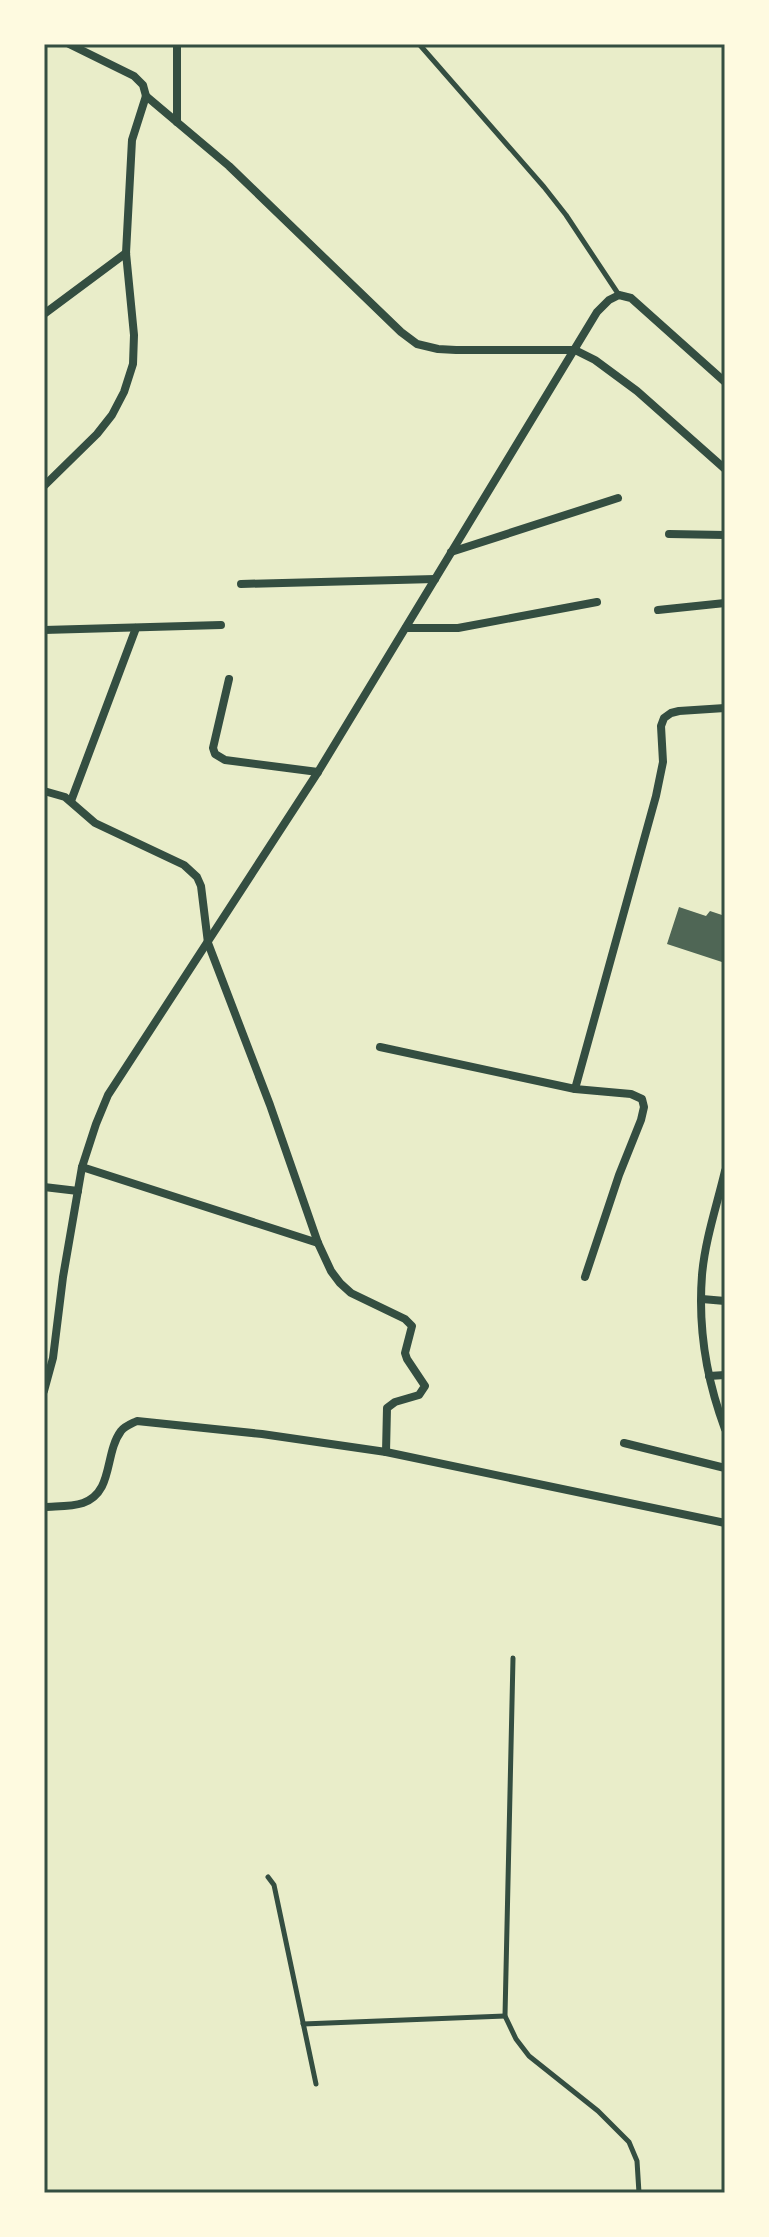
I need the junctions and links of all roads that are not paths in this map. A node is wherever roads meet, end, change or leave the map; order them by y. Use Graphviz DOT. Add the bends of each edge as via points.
graph roads {
  1 [pos="69,44"];
  2 [pos="177,44"];
  3 [pos="419,44"];
  4 [pos="146,96"];
  5 [pos="177,122"];
  6 [pos="126,253"];
  7 [pos="619,295"];
  8 [pos="44,314"];
  9 [pos="575,350"];
  10 [pos="725,382"];
  11 [pos="725,469"];
  12 [pos="44,486"];
  13 [pos="618,498"];
  14 [pos="669,534"];
  15 [pos="725,535"];
  16 [pos="450,552"];
  17 [pos="435,579"];
  18 [pos="241,584"];
  19 [pos="597,602"];
  20 [pos="725,603"];
  21 [pos="658,610"];
  22 [pos="221,625"];
  23 [pos="136,628"];
  24 [pos="406,628"];
  25 [pos="44,630"];
  26 [pos="229,679"];
  27 [pos="725,708"];
  28 [pos="318,772"];
  29 [pos="44,791"];
  30 [pos="71,801"];
  31 [pos="208,943"];
  32 [pos="380,1047"];
  33 [pos="575,1089"];
  34 [pos="82,1167"];
  35 [pos="725,1171"];
  36 [pos="44,1187"];
  37 [pos="78,1191"];
  38 [pos="318,1243"];
  39 [pos="585,1277"];
  40 [pos="702,1299"];
  41 [pos="725,1301"];
  42 [pos="725,1375"];
  43 [pos="709,1376"];
  44 [pos="44,1391"];
  45 [pos="725,1429"];
  46 [pos="624,1443"];
  47 [pos="386,1452"];
  48 [pos="725,1468"];
  49 [pos="44,1507"];
  50 [pos="725,1523"];
  51 [pos="513,1658"];
  52 [pos="268,1877"];
  53 [pos="505,2016"];
  54 [pos="303,2024"];
  55 [pos="316,2084"];
  56 [pos="639,2193"];
  1 -- 4 [label="street" via="134,76"];
  2 -- 5 [label="street"];
  3 -- 7 [label="lane" via="544,187"];
  4 -- 5 [label="street"];
  4 -- 6 [label="street" via="132,140"];
  5 -- 9 [label="street" via="417,344 456,350"];
  6 -- 8 [label="street"];
  6 -- 12 [label="street" via="134,335 133,364 124,392 97,434"];
  7 -- 9 [label="street" via="597,312"];
  7 -- 10 [label="street" via="644,307"];
  9 -- 11 [label="street" via="637,391"];
  9 -- 16 [label="street"];
  13 -- 16 [label="street"];
  14 -- 15 [label="street"];
  16 -- 17 [label="street"];
  17 -- 18 [label="street"];
  17 -- 24 [label="street"];
  19 -- 24 [label="street" via="458,628"];
  20 -- 21 [label="street"];
  22 -- 23 [label="street"];
  23 -- 25 [label="street"];
  23 -- 30 [label="street"];
  24 -- 28 [label="street"];
  26 -- 28 [label="street" via="215,754 225,760"];
  27 -- 33 [label="street" via="679,711 664,718 656,796"];
  28 -- 31 [label="street"];
  29 -- 30 [label="street"];
  30 -- 31 [label="street" via="95,823 191,870 201,886"];
  31 -- 34 [label="street" via="108,1095"];
  31 -- 38 [label="street"];
  32 -- 33 [label="street"];
  33 -- 39 [label="street" via="631,1094 642,1099 644,1107"];
  34 -- 37 [label="street"];
  34 -- 38 [label="street"];
  35 -- 40 [label="street" via="705,1254"];
  36 -- 37 [label="street"];
  37 -- 44 [label="street"];
  38 -- 47 [label="street" via="340,1283 412,1326 405,1353 425,1386 419,1395 387,1408"];
  40 -- 41 [label="street"];
  40 -- 43 [label="street"];
  42 -- 43 [label="street"];
  43 -- 45 [label="street"];
  46 -- 48 [label="street"];
  47 -- 49 [label="street" via="137,1421 123,1428 104,1486 93,1498"];
  47 -- 50 [label="street"];
  51 -- 53 [label="lane"];
  52 -- 54 [label="lane"];
  53 -- 54 [label="lane"];
  53 -- 56 [label="lane" via="529,2056 629,2142 637,2161"];
  54 -- 55 [label="lane"];
}
